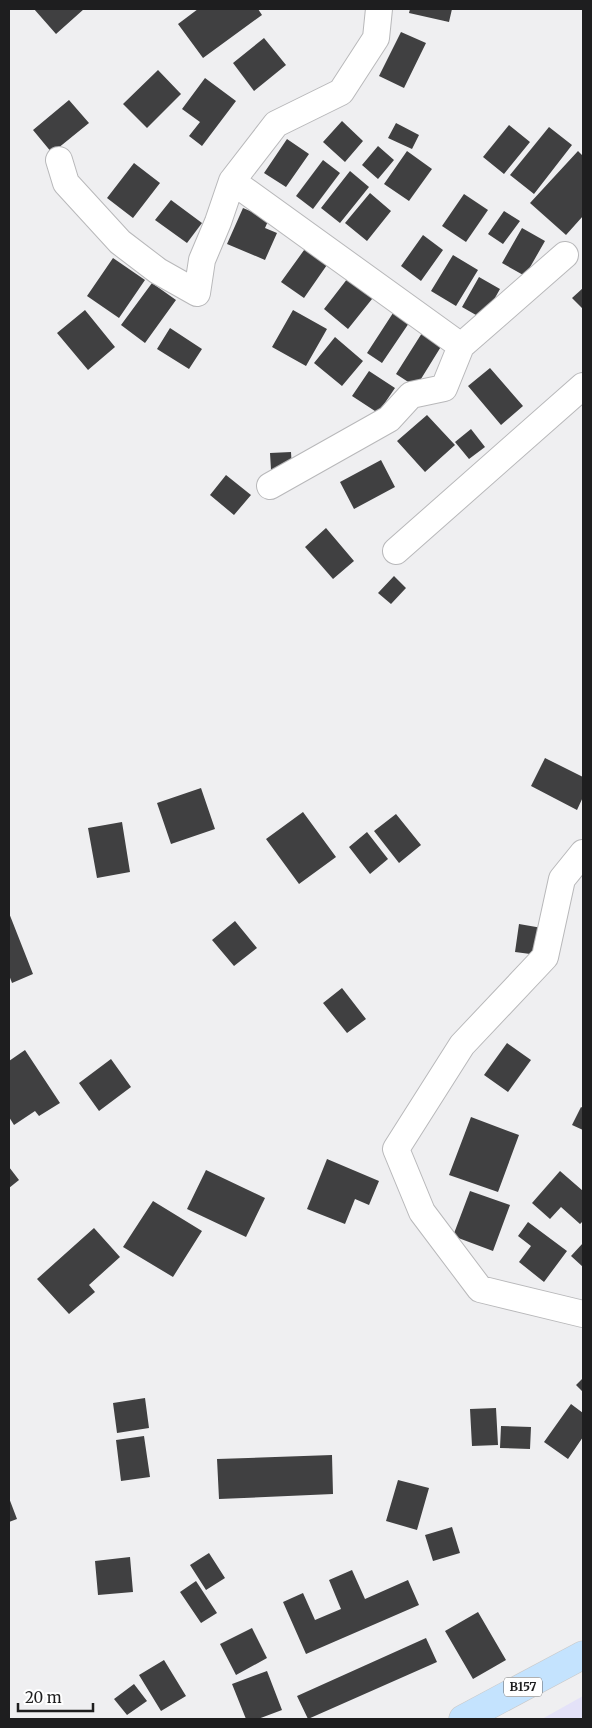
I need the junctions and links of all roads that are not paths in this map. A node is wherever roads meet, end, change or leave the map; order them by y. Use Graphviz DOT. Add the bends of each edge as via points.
graph roads {
  1 [pos="379,9"];
  2 [pos="59,160"];
  3 [pos="232,181"];
  4 [pos="565,255"];
  5 [pos="461,346"];
  6 [pos="583,386"];
  7 [pos="270,486"];
  8 [pos="396,551"];
  9 [pos="583,853"];
  10 [pos="583,1314"];
  11 [pos="583,1655"];
  12 [pos="463,1719"];
  1 -- 3 [label="street" via="376,38 341,92 276,124"];
  2 -- 3 [label="street" via="66,182 120,242 158,271 197,293 202,260"];
  3 -- 5 [label="street"];
  4 -- 5 [label="street"];
  5 -- 7 [label="street" via="444,388 411,396 389,419"];
  6 -- 8 [label="street"];
  9 -- 10 [label="street" via="562,879 545,957 462,1045 396,1149 422,1212 480,1289"];
  11 -- 12 [label="main road, B157"];
}
